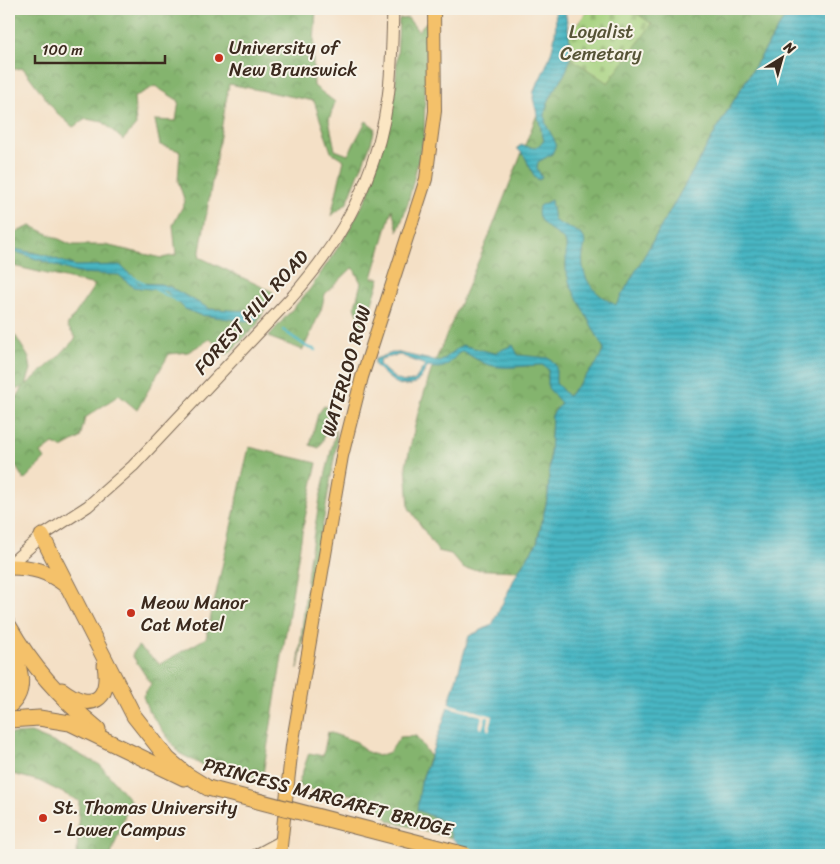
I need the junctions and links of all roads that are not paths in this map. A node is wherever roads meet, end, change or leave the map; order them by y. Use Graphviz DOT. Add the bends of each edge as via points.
graph roads {
  1 [pos="394,9"];
  2 [pos="434,9"];
  3 [pos="42,536"];
  4 [pos="9,566"];
  5 [pos="70,588"];
  6 [pos="9,626"];
  7 [pos="9,642"];
  8 [pos="104,658"];
  9 [pos="40,674"];
  10 [pos="9,706"];
  11 [pos="9,720"];
  12 [pos="126,749"];
  13 [pos="208,788"];
  14 [pos="280,842"];
  15 [pos="256,855"];
  16 [pos="280,855"];
  17 [pos="466,855"];
  1 -- 3 [label="street, FOREST HILL ROAD" via="388,96 377,148 355,206 337,240 291,298 133,466 88,506"];
  2 -- 14 [label="main road, WATERLOO ROW" via="435,111 426,179 355,398 342,456 292,746"];
  3 -- 4 [label="street, FOREST HILL ROAD"];
  3 -- 5 [label="highway"];
  4 -- 5 [label="highway" via="44,571"];
  5 -- 8 [label="highway"];
  6 -- 9 [label="highway"];
  7 -- 10 [label="highway" via="21,680 19,692"];
  8 -- 9 [label="highway" via="105,690 100,698 92,701 67,694"];
  8 -- 13 [label="highway" via="134,716 154,743 187,775"];
  9 -- 12 [label="highway" via="81,715"];
  11 -- 12 [label="highway" via="39,718 70,723"];
  12 -- 13 [label="highway, PRINCESS MARGARET BRIDGE" via="160,768"];
  13 -- 17 [label="highway, PRINCESS MARGARET BRIDGE, bridge"];
  14 -- 15 [label="street"];
  14 -- 16 [label="main road, WATERLOO ROW"];
}
